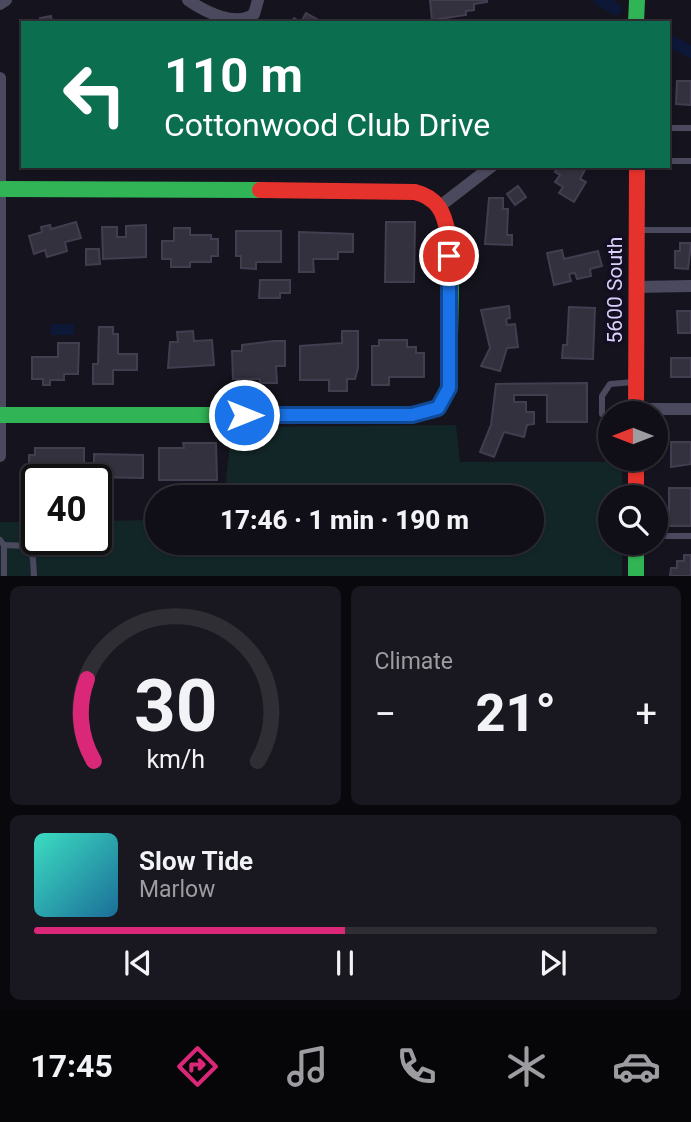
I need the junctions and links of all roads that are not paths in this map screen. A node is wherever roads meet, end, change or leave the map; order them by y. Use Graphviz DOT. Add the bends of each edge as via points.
graph roads {
  1 [pos="6,0"];
  2 [pos="188,0"];
  3 [pos="258,0"];
  4 [pos="637,0"];
  5 [pos="0,4"];
  6 [pos="636,21"];
  7 [pos="0,78"];
  8 [pos="670,128"];
  9 [pos="691,128"];
  10 [pos="670,161"];
  11 [pos="691,161"];
  12 [pos="489,168"];
  13 [pos="636,168"];
  14 [pos="2,189"];
  15 [pos="440,206"];
  16 [pos="636,230"];
  17 [pos="691,230"];
  18 [pos="691,286"];
  19 [pos="636,287"];
  20 [pos="636,382"];
  21 [pos="603,401"];
  22 [pos="636,401"];
  23 [pos="691,409"];
  24 [pos="668,410"];
  25 [pos="1,415"];
  26 [pos="0,456"];
  27 [pos="668,536"];
  28 [pos="691,536"];
  29 [pos="2,542"];
  30 [pos="635,555"];
  31 [pos="5,576"];
  32 [pos="34,576"];
  33 [pos="636,576"];
  1 -- 5 [label="street"];
  2 -- 3 [label="street" via="210,13 243,20 254,14"];
  4 -- 6 [label="street"];
  7 -- 14 [label="street"];
  8 -- 9 [label="lane"];
  10 -- 11 [label="lane"];
  12 -- 15 [label="street"];
  13 -- 16 [label="street, 5600 South"];
  14 -- 15 [label="street" via="397,190 420,193"];
  14 -- 25 [label="street"];
  15 -- 25 [label="street" via="450,231 449,388 438,408 412,415"];
  16 -- 17 [label="lane"];
  16 -- 19 [label="street, 5600 South"];
  18 -- 19 [label="street"];
  19 -- 20 [label="street, 5600 South"];
  20 -- 21 [label="lane" via="610,384"];
  20 -- 22 [label="street, 5600 South"];
  23 -- 24 [label="street"];
  25 -- 26 [label="street"];
  27 -- 28 [label="lane"];
  29 -- 31 [label="lane"];
  29 -- 32 [label="lane" via="29,546"];
  30 -- 33 [label="street"];
}
